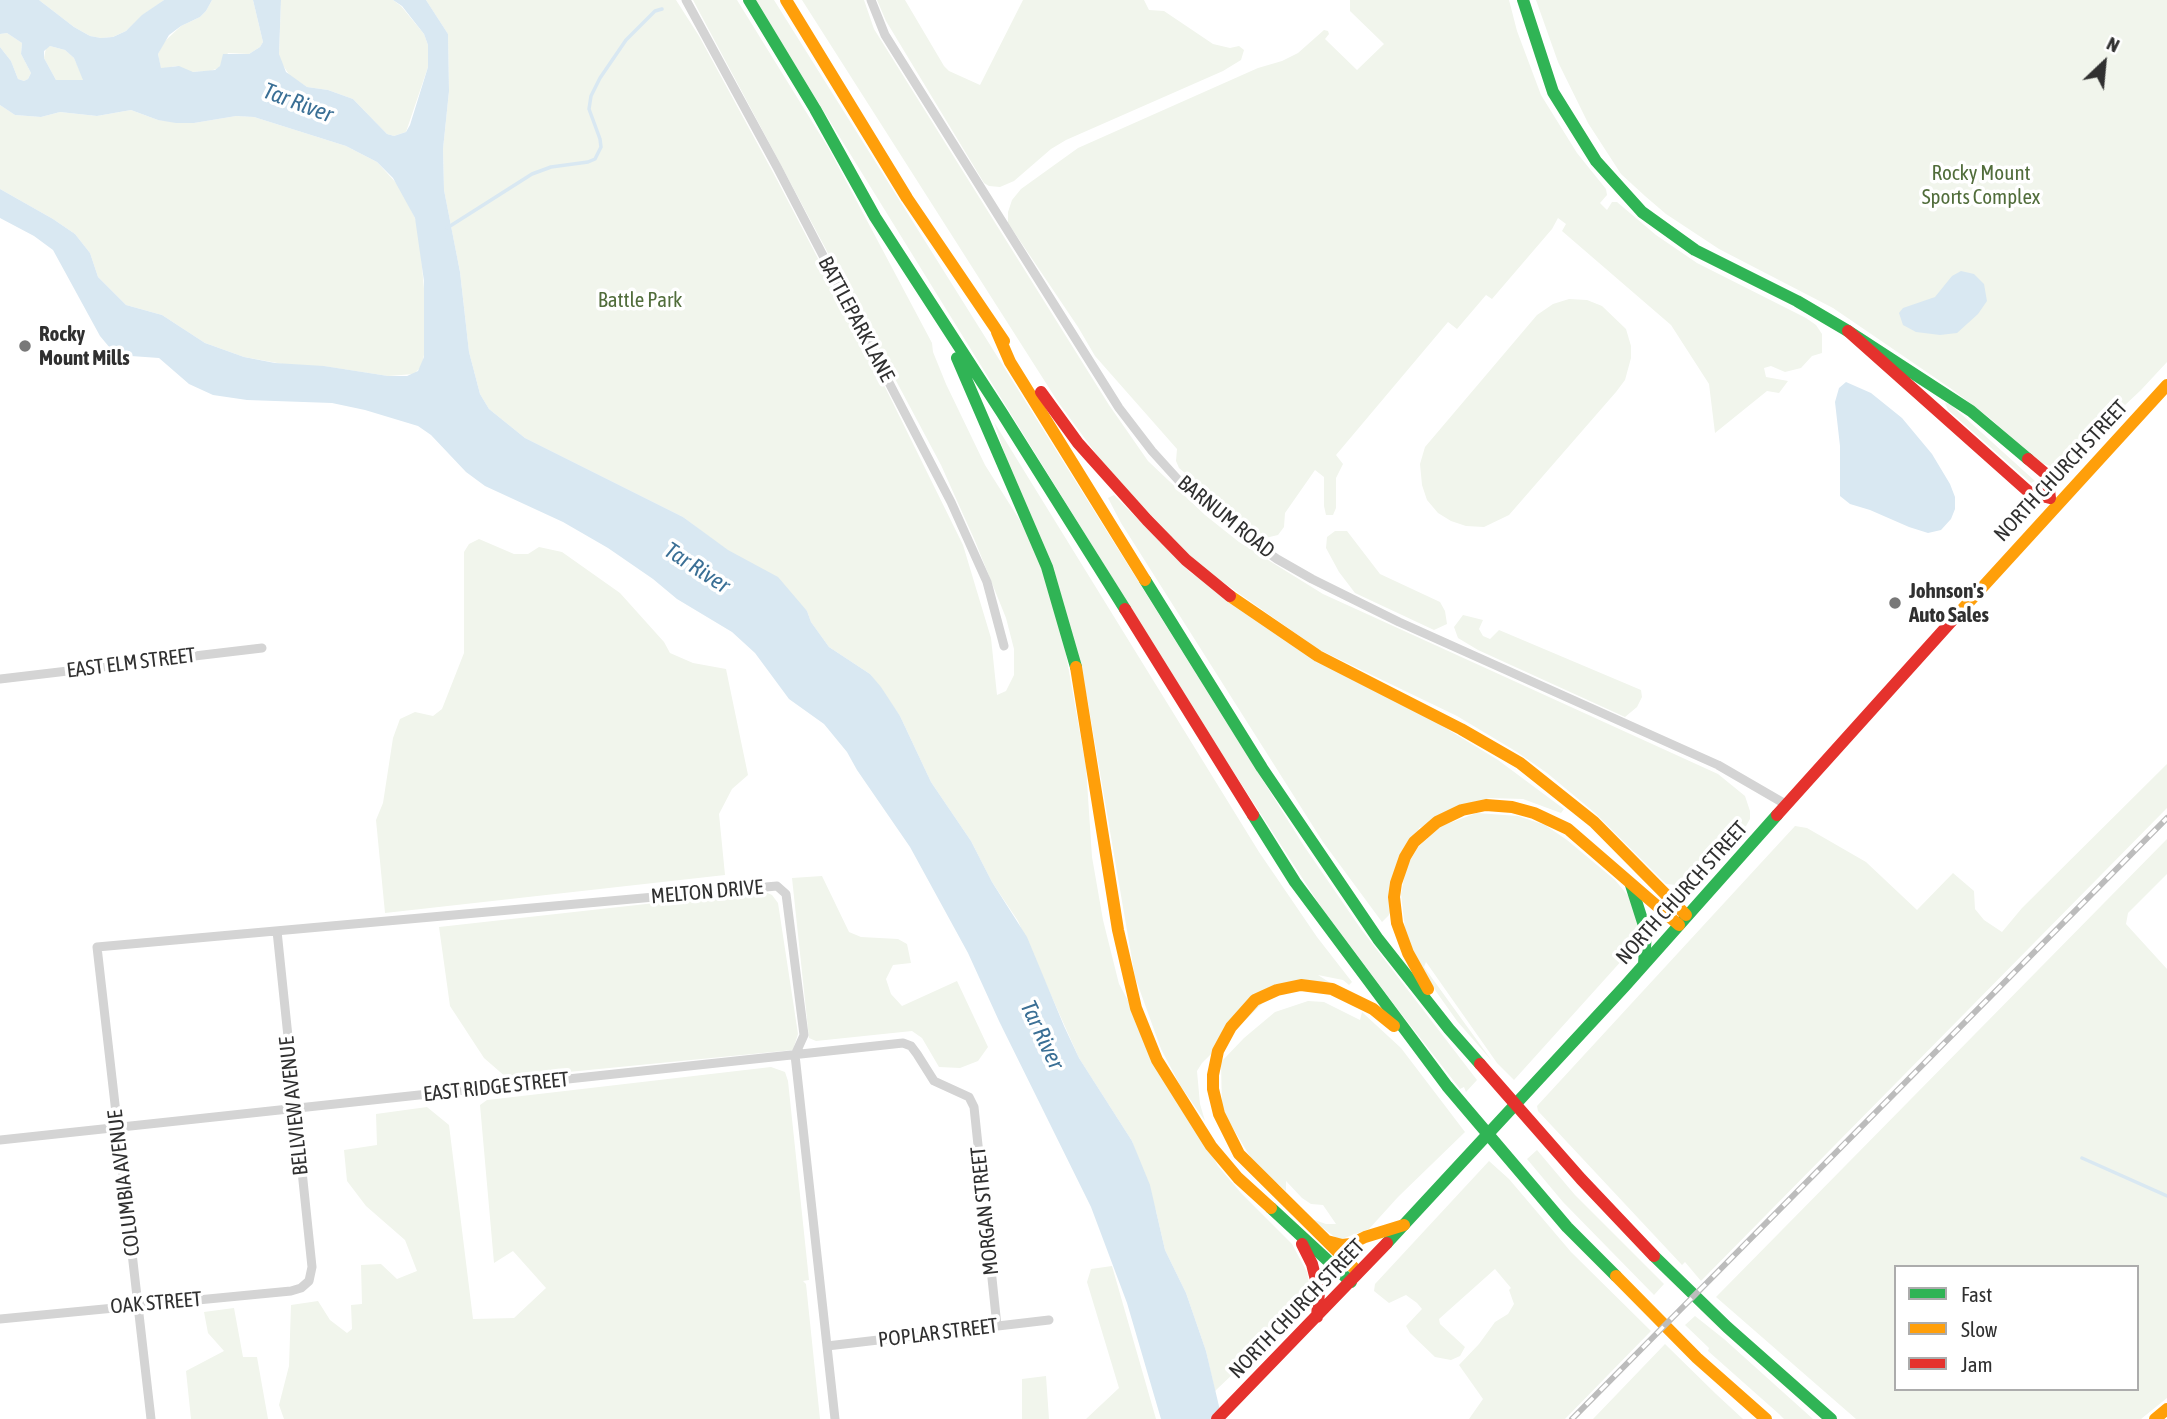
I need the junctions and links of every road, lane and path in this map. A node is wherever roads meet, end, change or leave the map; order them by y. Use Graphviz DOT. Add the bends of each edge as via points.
graph roads {
  1 [pos="686,0"];
  2 [pos="749,0"];
  3 [pos="786,0"];
  4 [pos="871,0"];
  5 [pos="1522,0"];
  6 [pos="936,310"];
  7 [pos="1848,331"];
  8 [pos="997,332"];
  9 [pos="2167,385"];
  10 [pos="2053,501"];
  11 [pos="1004,646"];
  12 [pos="262,648"];
  13 [pos="0,679"];
  14 [pos="1787,805"];
  15 [pos="1630,882"];
  16 [pos="1683,920"];
  17 [pos="277,931"];
  18 [pos="97,947"];
  19 [pos="1644,964"];
  20 [pos="1449,1029"];
  21 [pos="794,1055"];
  22 [pos="1447,1086"];
  23 [pos="969,1097"];
  24 [pos="294,1108"];
  25 [pos="118,1128"];
  26 [pos="0,1140"];
  27 [pos="1404,1225"];
  28 [pos="1295,1232"];
  29 [pos="1327,1241"];
  30 [pos="1355,1277"];
  31 [pos="309,1280"];
  32 [pos="138,1305"];
  33 [pos="1317,1317"];
  34 [pos="0,1319"];
  35 [pos="1049,1320"];
  36 [pos="997,1326"];
  37 [pos="827,1346"];
  38 [pos="2167,1409"];
  39 [pos="151,1419"];
  40 [pos="835,1419"];
  41 [pos="1217,1419"];
  42 [pos="1766,1419"];
  43 [pos="1831,1419"];
  44 [pos="2155,1419"];
  1 -- 11 [label="street, BATTLEPARK LANE" via="951,502 986,582"];
  2 -- 6 [label="main road" via="875,217"];
  3 -- 8 [label="main road"];
  4 -- 14 [label="street, BARNUM ROAD" via="885,35 1119,408 1189,490 1246,537 1312,579 1718,765"];
  5 -- 7 [label="main road" via="1553,92 1596,161 1642,212 1695,250"];
  6 -- 22 [label="main road" via="1296,882"];
  6 -- 28 [label="main road" via="1060,606 1078,676 1118,930 1136,1008 1157,1060 1211,1146"];
  7 -- 10 [label="main road" via="2030,493"];
  7 -- 10 [label="main road" via="1971,411 2047,475"];
  8 -- 16 [label="main road" via="1078,443 1186,559 1238,602 1310,651 1520,763 1594,822"];
  8 -- 20 [label="main road" via="1010,362 1262,768 1378,939"];
  9 -- 10 [label="main road, NORTH CHURCH STREET"];
  10 -- 14 [label="main road, NORTH CHURCH STREET"];
  12 -- 13 [label="street, EAST ELM STREET"];
  14 -- 16 [label="main road, NORTH CHURCH STREET"];
  15 -- 16 [label="main road"];
  15 -- 19 [label="main road" via="1644,919"];
  15 -- 20 [label="main road" via="1568,829 1522,809 1475,807 1449,814 1426,830 1405,857 1395,883 1395,911 1408,953"];
  16 -- 19 [label="main road, NORTH CHURCH STREET"];
  17 -- 18 [label="street, MELTON DRIVE"];
  17 -- 21 [label="street, MELTON DRIVE" via="777,886 786,894 804,1035"];
  17 -- 24 [label="street, BELLVIEW AVENUE"];
  18 -- 25 [label="street, COLUMBIA AVENUE"];
  19 -- 27 [label="main road, NORTH CHURCH STREET"];
  20 -- 43 [label="main road" via="1581,1179 1666,1267"];
  21 -- 23 [label="street, EAST RIDGE STREET" via="903,1043 918,1054 934,1081"];
  21 -- 24 [label="street, EAST RIDGE STREET"];
  21 -- 37 [label="street, MELTON DRIVE"];
  22 -- 29 [label="main road" via="1383,1016 1332,989 1301,985 1277,989 1255,1000 1231,1027 1218,1051 1213,1075 1225,1129 1239,1154"];
  22 -- 42 [label="main road" via="1567,1227 1697,1358"];
  23 -- 36 [label="street, MORGAN STREET" via="974,1107"];
  24 -- 25 [label="street, EAST RIDGE STREET"];
  24 -- 31 [label="street, BELLVIEW AVENUE" via="312,1267"];
  25 -- 26 [label="street, EAST RIDGE STREET"];
  25 -- 32 [label="street, COLUMBIA AVENUE"];
  27 -- 29 [label="main road" via="1352,1244"];
  27 -- 30 [label="main road, NORTH CHURCH STREET"];
  28 -- 30 [label="main road"];
  28 -- 33 [label="main road" via="1316,1278"];
  29 -- 30 [label="main road"];
  30 -- 33 [label="main road, NORTH CHURCH STREET"];
  31 -- 32 [label="street, OAK STREET" via="291,1291"];
  32 -- 34 [label="street, OAK STREET"];
  32 -- 39 [label="street, COLUMBIA AVENUE"];
  33 -- 41 [label="main road, NORTH CHURCH STREET"];
  35 -- 36 [label="street, POPLAR STREET"];
  36 -- 37 [label="street, POPLAR STREET"];
  37 -- 40 [label="street, MELTON DRIVE"];
  38 -- 44 [label="main road"];
}
